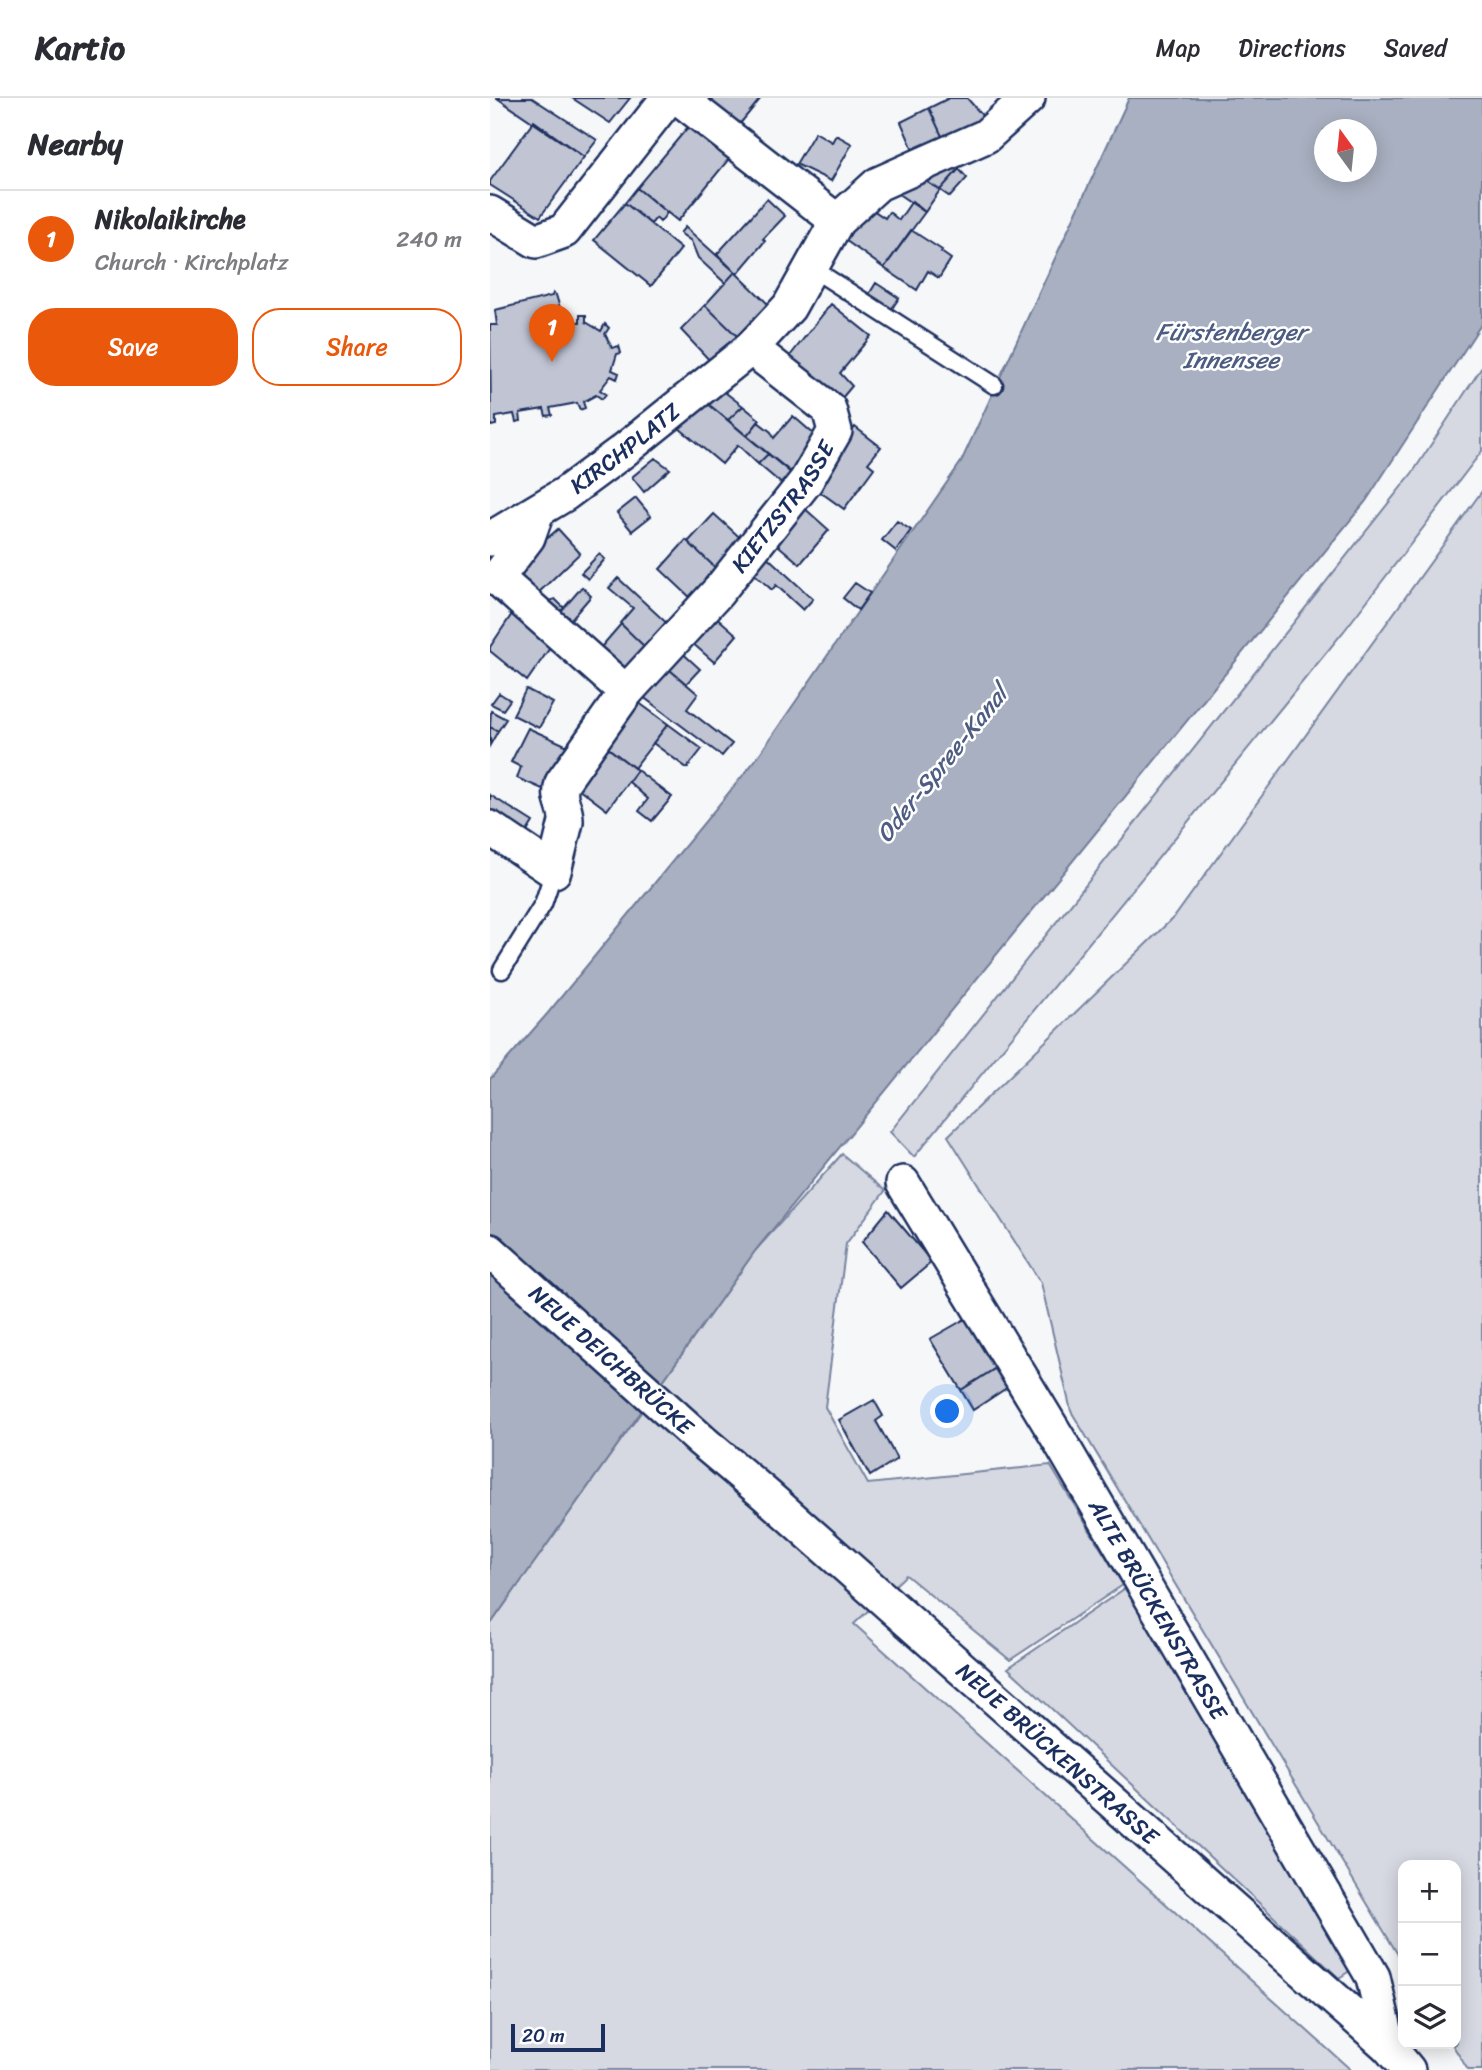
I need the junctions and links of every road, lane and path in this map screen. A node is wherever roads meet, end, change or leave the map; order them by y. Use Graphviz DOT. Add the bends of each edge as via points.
graph roads {
  1 [pos="668,98"];
  2 [pos="679,98"];
  3 [pos="1028,98"];
  4 [pos="490,213"];
  5 [pos="837,221"];
  6 [pos="810,267"];
  7 [pos="751,348"];
  8 [pos="995,385"];
  9 [pos="537,512"];
  10 [pos="490,539"];
  11 [pos="626,692"];
  12 [pos="490,828"];
  13 [pos="554,871"];
  14 [pos="502,970"];
  15 [pos="903,1183"];
  16 [pos="490,1251"];
  17 [pos="702,1441"];
  18 [pos="1398,2058"];
  1 -- 4 [label="street" via="564,231 536,241"];
  2 -- 5 [label="street"];
  3 -- 5 [label="street" via="986,136 878,184"];
  5 -- 6 [label="street"];
  6 -- 7 [label="street" via="789,307"];
  6 -- 8 [label="lane"];
  7 -- 9 [label="street, KIRCHPLATZ" via="623,451"];
  7 -- 11 [label="street, KIETZSTRASSE" via="829,409 835,431 806,481 717,593"];
  9 -- 10 [label="street, KIRCHPLATZ"];
  9 -- 11 [label="street" via="528,537 497,578"];
  11 -- 13 [label="street, KIETZSTRASSE" via="562,783 559,794 566,822"];
  12 -- 13 [label="street"];
  13 -- 14 [label="lane" via="543,904"];
  15 -- 18 [label="street, ALTE BRÜCKENSTRASSE" via="1058,1437 1373,1978"];
  16 -- 17 [label="street, NEUE DEICHBRÜCKE"];
  17 -- 18 [label="street, NEUE BRÜCKENSTRASSE"];
}
